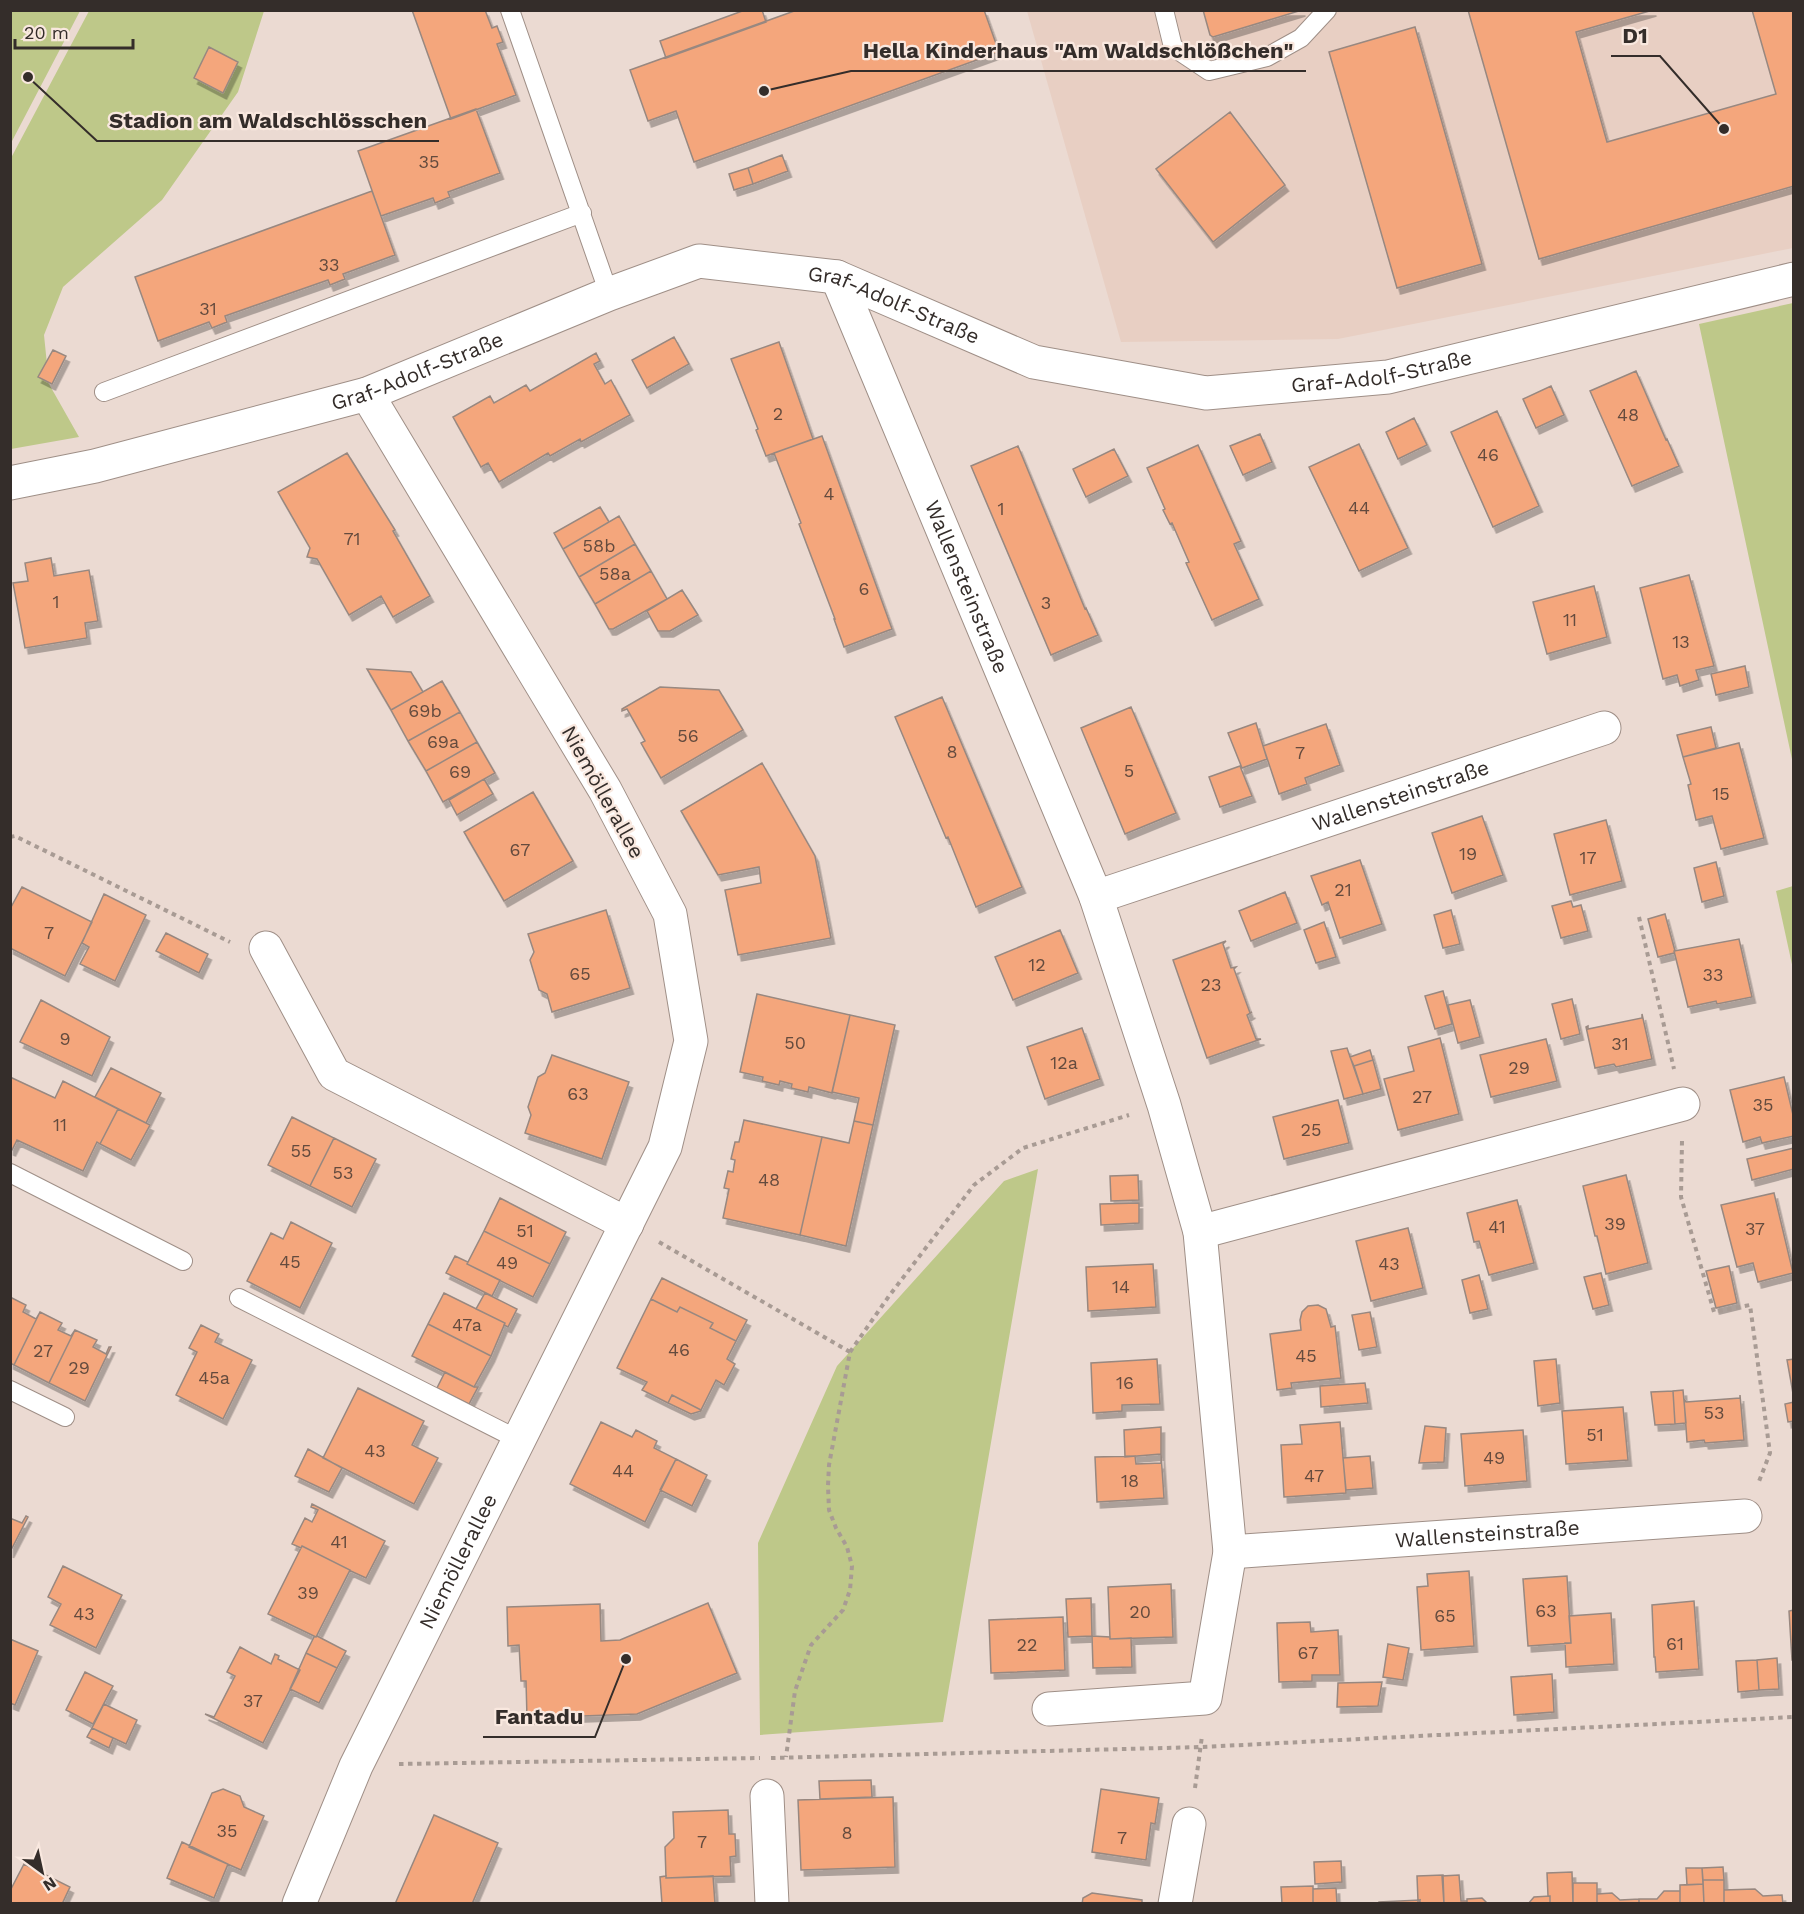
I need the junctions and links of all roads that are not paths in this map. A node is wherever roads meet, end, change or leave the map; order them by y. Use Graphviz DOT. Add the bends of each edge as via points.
graph roads {
  1 [pos="510,10"];
  2 [pos="1164,10"];
  3 [pos="1328,10"];
  4 [pos="582,213"];
  5 [pos="837,277"];
  6 [pos="1794,279"];
  7 [pos="609,294"];
  8 [pos="104,392"];
  9 [pos="367,394"];
  10 [pos="10,483"];
  11 [pos="1604,729"];
  12 [pos="1096,897"];
  13 [pos="266,948"];
  14 [pos="1683,1104"];
  15 [pos="10,1173"];
  16 [pos="627,1224"];
  17 [pos="1200,1232"];
  18 [pos="183,1261"];
  19 [pos="239,1298"];
  20 [pos="10,1390"];
  21 [pos="65,1417"];
  22 [pos="519,1440"];
  23 [pos="1745,1516"];
  24 [pos="1230,1552"];
  25 [pos="1049,1709"];
  26 [pos="767,1796"];
  27 [pos="1189,1824"];
  28 [pos="299,1904"];
  29 [pos="772,1904"];
  30 [pos="1175,1904"];
  1 -- 4 [label="lane"];
  2 -- 3 [label="lane" via="1173,47 1209,72 1267,57 1301,38"];
  4 -- 7 [label="lane"];
  4 -- 8 [label="lane"];
  5 -- 6 [label="street, Graf-Adolf-Straße" via="1034,362 1206,393 1388,377"];
  5 -- 7 [label="street, Graf-Adolf-Straße" via="699,261"];
  5 -- 12 [label="street, Wallensteinstraße"];
  7 -- 9 [label="street, Graf-Adolf-Straße"];
  9 -- 10 [label="street, Graf-Adolf-Straße" via="95,466"];
  9 -- 16 [label="street, Niemöllerallee" via="604,790 670,914 691,1041 665,1146"];
  11 -- 12 [label="street, Wallensteinstraße"];
  12 -- 17 [label="street, Wallensteinstraße" via="1164,1105"];
  13 -- 16 [label="street" via="334,1074"];
  14 -- 17 [label="street"];
  15 -- 18 [label="lane"];
  16 -- 22 [label="street, Niemöllerallee"];
  17 -- 24 [label="street, Wallensteinstraße"];
  19 -- 22 [label="lane"];
  20 -- 21 [label="lane"];
  22 -- 28 [label="street, Niemöllerallee" via="356,1766"];
  23 -- 24 [label="street, Wallensteinstraße"];
  24 -- 25 [label="street, Wallensteinstraße" via="1205,1698"];
  26 -- 29 [label="street"];
  27 -- 30 [label="street"];
}
